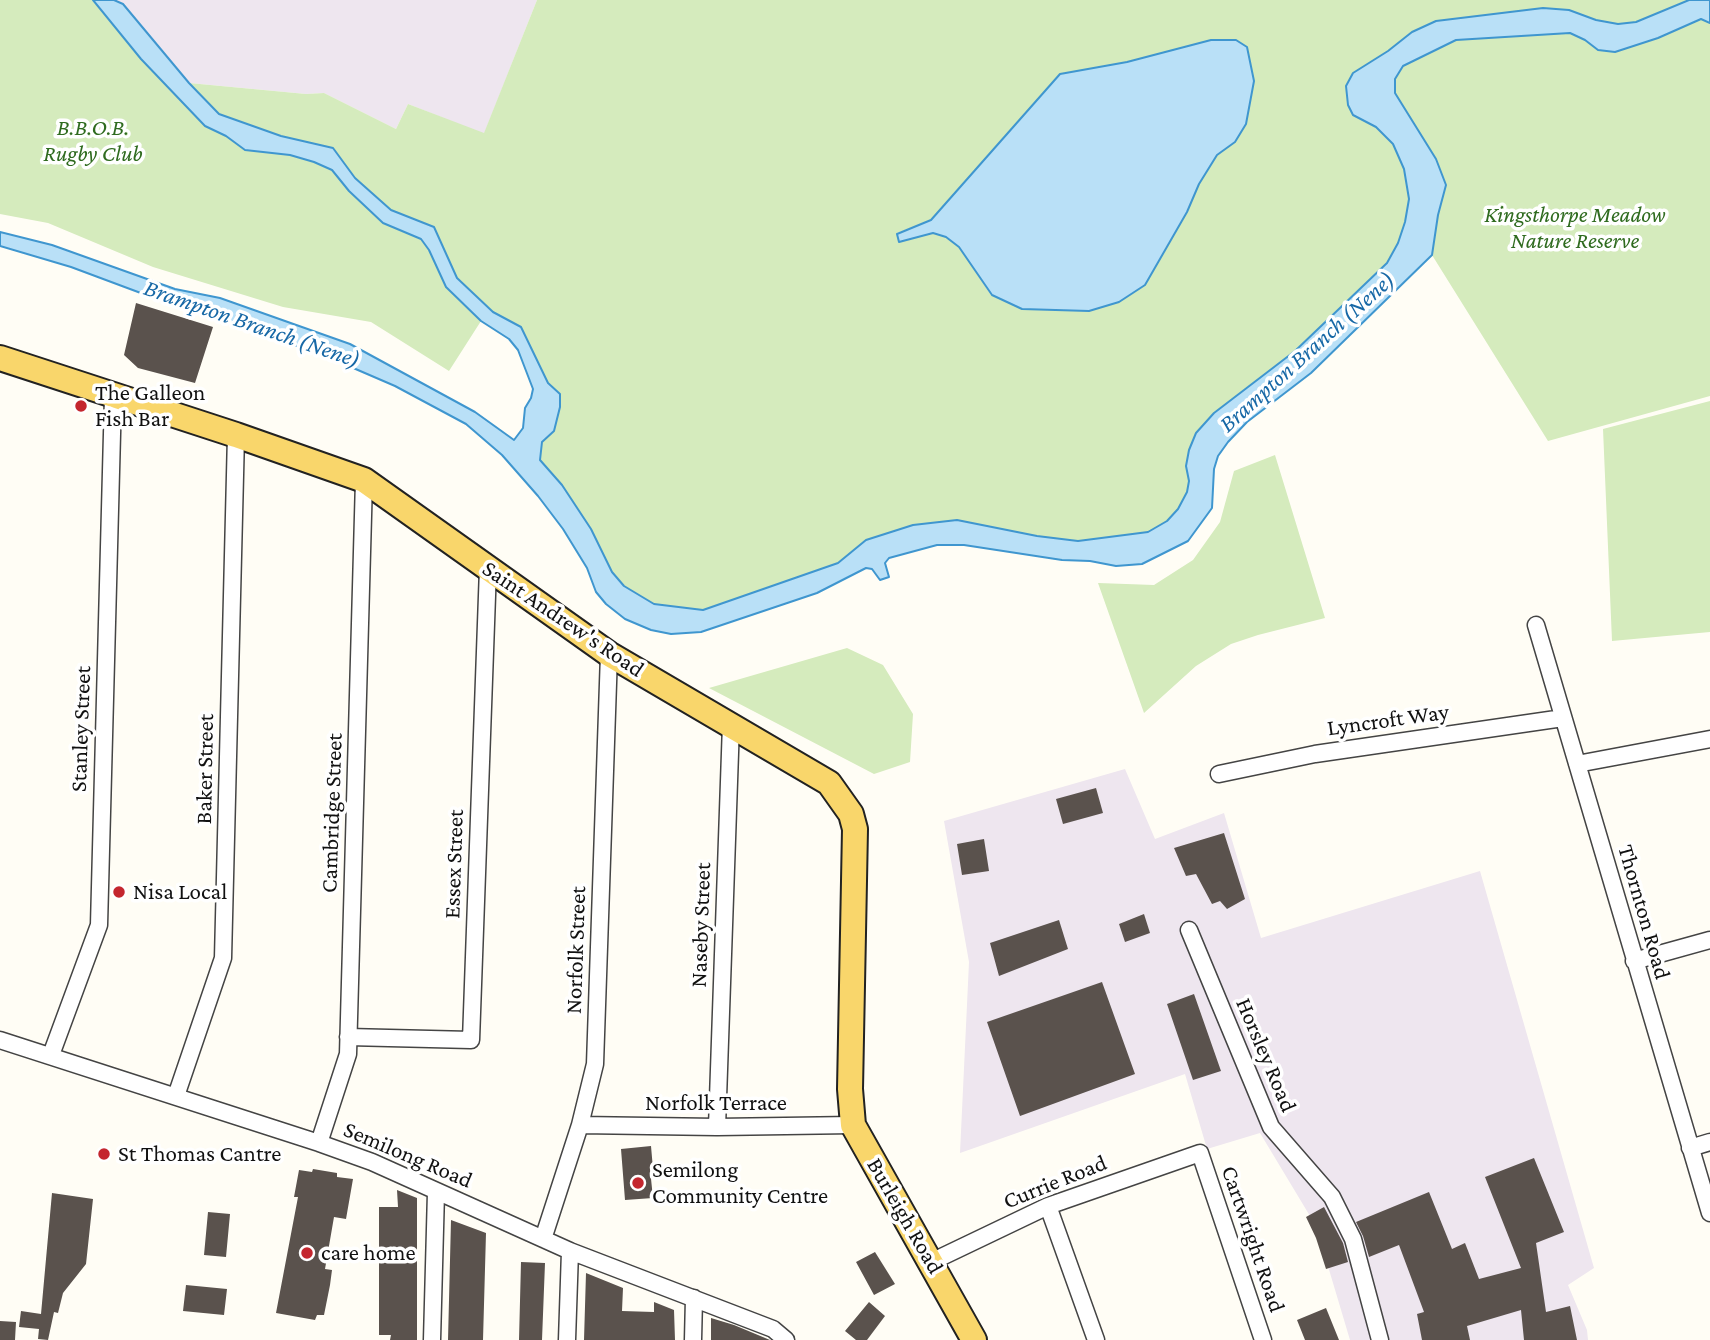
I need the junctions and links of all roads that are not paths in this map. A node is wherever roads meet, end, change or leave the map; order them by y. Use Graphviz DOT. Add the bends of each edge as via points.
graph roads {
  1 [pos="0,358"];
  2 [pos="113,396"];
  3 [pos="236,435"];
  4 [pos="364,480"];
  5 [pos="488,568"];
  6 [pos="1536,625"];
  7 [pos="609,654"];
  8 [pos="1563,719"];
  9 [pos="732,724"];
  10 [pos="1710,739"];
  11 [pos="1577,764"];
  12 [pos="1219,774"];
  13 [pos="1189,930"];
  14 [pos="1710,940"];
  15 [pos="1634,961"];
  16 [pos="348,1037"];
  17 [pos="0,1040"];
  18 [pos="51,1055"];
  19 [pos="850,1089"];
  20 [pos="176,1097"];
  21 [pos="580,1125"];
  22 [pos="853,1125"];
  23 [pos="717,1127"];
  24 [pos="1710,1142"];
  25 [pos="319,1143"];
  26 [pos="1690,1148"];
  27 [pos="1200,1153"];
  28 [pos="436,1192"];
  29 [pos="1048,1206"];
  30 [pos="1710,1213"];
  31 [pos="543,1239"];
  32 [pos="570,1251"];
  33 [pos="931,1262"];
  34 [pos="694,1298"];
  35 [pos="432,1340"];
  36 [pos="567,1340"];
  37 [pos="693,1340"];
  38 [pos="786,1340"];
  39 [pos="974,1340"];
  40 [pos="1096,1340"];
  41 [pos="1263,1340"];
  42 [pos="1380,1340"];
  1 -- 2 [label="main road, Saint Andrew's Road"];
  2 -- 3 [label="main road, Saint Andrew's Road"];
  2 -- 18 [label="street, Stanley Street" via="99,925"];
  3 -- 4 [label="main road, Saint Andrew's Road"];
  3 -- 20 [label="street, Baker Street" via="223,958"];
  4 -- 5 [label="main road, Saint Andrew's Road"];
  4 -- 16 [label="street, Cambridge Street"];
  5 -- 7 [label="main road, Saint Andrew's Road"];
  5 -- 16 [label="street, Essex Street" via="471,1040"];
  6 -- 8 [label="street, Thornton Road"];
  7 -- 9 [label="main road, Saint Andrew's Road"];
  7 -- 21 [label="street, Norfolk Street" via="595,1064"];
  8 -- 11 [label="street, Thornton Road"];
  8 -- 12 [label="street, Lyncroft Way" via="1315,754"];
  9 -- 19 [label="main road, Saint Andrew's Road" via="829,783 851,814 855,829"];
  9 -- 23 [label="street, Naseby Street"];
  10 -- 11 [label="street"];
  11 -- 15 [label="street, Thornton Road"];
  13 -- 42 [label="street, Horsley Road" via="1271,1127 1332,1197 1353,1239"];
  14 -- 15 [label="street"];
  15 -- 26 [label="street, Thornton Road"];
  16 -- 25 [label="street, Cambridge Street" via="348,1054"];
  17 -- 18 [label="street, Semilong Road"];
  18 -- 20 [label="street, Semilong Road"];
  19 -- 22 [label="main road, Burleigh Road"];
  20 -- 25 [label="street, Semilong Road"];
  21 -- 23 [label="street, Norfolk Terrace"];
  21 -- 31 [label="street, Norfolk Street"];
  22 -- 23 [label="street, Norfolk Terrace"];
  22 -- 33 [label="main road, Burleigh Road"];
  24 -- 26 [label="street"];
  25 -- 28 [label="street, Semilong Road"];
  26 -- 30 [label="street, Thornton Road"];
  27 -- 29 [label="street, Currie Road"];
  27 -- 41 [label="street, Cartwright Road"];
  28 -- 31 [label="street, Semilong Road"];
  28 -- 35 [label="street"];
  29 -- 33 [label="street, Currie Road"];
  29 -- 40 [label="street"];
  31 -- 32 [label="street, Semilong Road"];
  32 -- 34 [label="street, Semilong Road"];
  32 -- 36 [label="street"];
  33 -- 39 [label="main road, Burleigh Road"];
  34 -- 37 [label="street"];
  34 -- 38 [label="street, Semilong Road" via="773,1329"];
}
